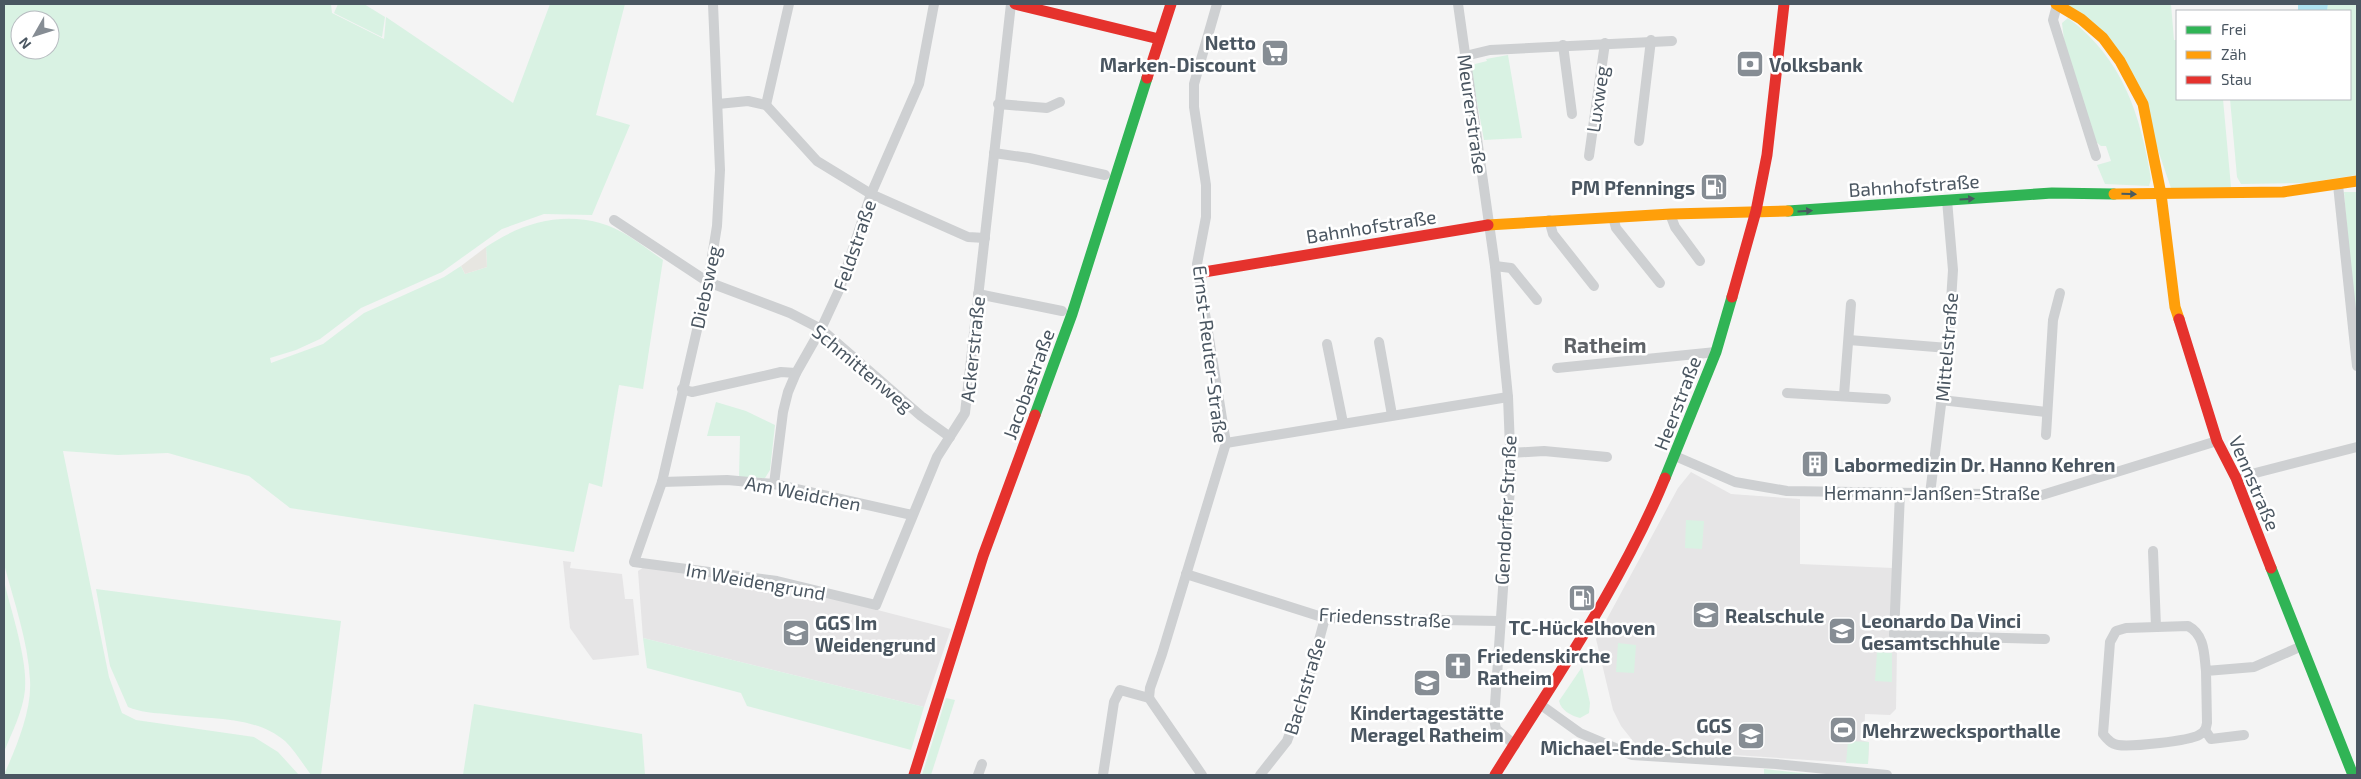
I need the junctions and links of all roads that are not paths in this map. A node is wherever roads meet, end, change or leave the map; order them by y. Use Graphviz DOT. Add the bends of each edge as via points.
graph roads {
  1 [pos="713,4"];
  2 [pos="789,4"];
  3 [pos="934,4"];
  4 [pos="1011,4"];
  5 [pos="1016,4"];
  6 [pos="1171,4"];
  7 [pos="1217,4"];
  8 [pos="1458,4"];
  9 [pos="1784,4"];
  10 [pos="2057,4"];
  11 [pos="1159,39"];
  12 [pos="1651,40"];
  13 [pos="1672,41"];
  14 [pos="1605,43"];
  15 [pos="1563,45"];
  16 [pos="1465,56"];
  17 [pos="1060,102"];
  18 [pos="718,104"];
  19 [pos="998,104"];
  20 [pos="766,105"];
  21 [pos="1572,114"];
  22 [pos="1639,141"];
  23 [pos="994,153"];
  24 [pos="1589,156"];
  25 [pos="2096,156"];
  26 [pos="1106,175"];
  27 [pos="2357,181"];
  28 [pos="2338,186"];
  29 [pos="871,194"];
  30 [pos="2161,194"];
  31 [pos="1947,200"];
  32 [pos="1756,211"];
  33 [pos="1670,214"];
  34 [pos="1613,217"];
  35 [pos="614,220"];
  36 [pos="1550,220"];
  37 [pos="1490,224"];
  38 [pos="985,238"];
  39 [pos="1700,262"];
  40 [pos="1495,266"];
  41 [pos="1198,273"];
  42 [pos="708,282"];
  43 [pos="1660,283"];
  44 [pos="1594,286"];
  45 [pos="2060,293"];
  46 [pos="978,294"];
  47 [pos="1537,300"];
  48 [pos="1851,304"];
  49 [pos="1062,311"];
  50 [pos="821,329"];
  51 [pos="1849,340"];
  52 [pos="1379,342"];
  53 [pos="1327,344"];
  54 [pos="1948,348"];
  55 [pos="1716,352"];
  56 [pos="2357,366"];
  57 [pos="1557,368"];
  58 [pos="796,373"];
  59 [pos="682,389"];
  60 [pos="1787,393"];
  61 [pos="1844,395"];
  62 [pos="1508,397"];
  63 [pos="1886,399"];
  64 [pos="1941,400"];
  65 [pos="2046,412"];
  66 [pos="1392,415"];
  67 [pos="1343,423"];
  68 [pos="2046,435"];
  69 [pos="950,437"];
  70 [pos="2217,441"];
  71 [pos="1226,443"];
  72 [pos="2357,447"];
  73 [pos="1510,453"];
  74 [pos="1675,456"];
  75 [pos="1607,457"];
  76 [pos="2236,478"];
  77 [pos="662,482"];
  78 [pos="774,484"];
  79 [pos="1900,493"];
  80 [pos="1930,494"];
  81 [pos="912,515"];
  82 [pos="2153,551"];
  83 [pos="634,562"];
  84 [pos="1186,574"];
  85 [pos="876,605"];
  86 [pos="1325,618"];
  87 [pos="1500,621"];
  88 [pos="2156,627"];
  89 [pos="2045,639"];
  90 [pos="2302,646"];
  91 [pos="2206,671"];
  92 [pos="1149,698"];
  93 [pos="1541,705"];
  94 [pos="2205,730"];
  95 [pos="2244,735"];
  96 [pos="1516,745"];
  97 [pos="982,764"];
  98 [pos="914,775"];
  99 [pos="978,775"];
  100 [pos="1103,775"];
  101 [pos="1202,775"];
  102 [pos="1260,775"];
  103 [pos="1495,775"];
  104 [pos="1887,775"];
  105 [pos="2353,775"];
  1 -- 18 [label="street, Diebsweg"];
  2 -- 20 [label="street"];
  3 -- 29 [label="street, Feldstraße" via="919,84"];
  4 -- 19 [label="street, Ackerstraße"];
  5 -- 11 [label="street"];
  6 -- 11 [label="street, Jacobastraße"];
  7 -- 41 [label="street, Ernst-Reuter-Straße" via="1194,84 1195,124 1206,185 1206,217"];
  8 -- 16 [label="street, Meurerstraße"];
  9 -- 32 [label="street, Heerstraße" via="1767,155"];
  10 -- 25 [label="street" via="2053,20"];
  10 -- 30 [label="street, Vennstraße" via="2103,38 2143,104"];
  11 -- 98 [label="street, Jacobastraße" via="1072,314 983,556"];
  12 -- 13 [label="street, Luxweg"];
  12 -- 14 [label="street, Luxweg"];
  12 -- 22 [label="street"];
  14 -- 15 [label="street, Luxweg"];
  14 -- 24 [label="street, Luxweg"];
  15 -- 16 [label="street, Luxweg" via="1490,50"];
  15 -- 21 [label="street, Luxweg"];
  16 -- 37 [label="street, Meurerstraße"];
  17 -- 19 [label="street" via="1047,108"];
  18 -- 20 [label="street" via="748,102"];
  18 -- 42 [label="street, Diebsweg" via="720,170 717,226"];
  19 -- 23 [label="street, Ackerstraße"];
  20 -- 29 [label="street" via="817,161"];
  23 -- 26 [label="street"];
  23 -- 38 [label="street, Ackerstraße"];
  27 -- 28 [label="street, Bahnhofstraße"];
  28 -- 30 [label="street, Bahnhofstraße" via="2283,192"];
  28 -- 56 [label="street"];
  29 -- 38 [label="street" via="968,237"];
  29 -- 50 [label="street, Feldstraße" via="840,288"];
  31 -- 30 [label="street, Bahnhofstraße, one-way" via="2052,193"];
  30 -- 70 [label="street, Vennstraße" via="2175,307"];
  32 -- 31 [label="street, Bahnhofstraße, one-way" via="1801,211"];
  31 -- 54 [label="street, Mittelstraße" via="1953,270"];
  32 -- 33 [label="street, Bahnhofstraße"];
  32 -- 55 [label="street, Heerstraße"];
  33 -- 34 [label="street, Bahnhofstraße"];
  33 -- 39 [label="street" via="1675,227"];
  34 -- 36 [label="street, Bahnhofstraße"];
  34 -- 43 [label="street" via="1616,228"];
  35 -- 42 [label="street, Schmittenweg"];
  36 -- 37 [label="street, Bahnhofstraße"];
  36 -- 44 [label="street" via="1553,234"];
  37 -- 40 [label="street, Gendorfer Straße"];
  37 -- 41 [label="street, Bahnhofstraße"];
  38 -- 46 [label="street, Ackerstraße"];
  40 -- 47 [label="street" via="1511,268"];
  40 -- 62 [label="street, Gendorfer Straße"];
  41 -- 71 [label="street, Ernst-Reuter-Straße"];
  42 -- 50 [label="street, Schmittenweg" via="790,313"];
  42 -- 59 [label="street, Diebsweg"];
  45 -- 65 [label="street" via="2053,320"];
  46 -- 49 [label="street"];
  46 -- 69 [label="street, Ackerstraße" via="965,413"];
  48 -- 51 [label="street"];
  50 -- 58 [label="street, Feldstraße"];
  50 -- 69 [label="street, Schmittenweg" via="921,416"];
  51 -- 54 [label="street"];
  51 -- 61 [label="street"];
  52 -- 66 [label="street"];
  53 -- 67 [label="street"];
  54 -- 64 [label="street, Mittelstraße"];
  55 -- 57 [label="street"];
  55 -- 74 [label="street, Heerstraße"];
  58 -- 59 [label="street" via="781,372 692,392"];
  58 -- 78 [label="street, Feldstraße" via="783,412"];
  59 -- 77 [label="street, Diebsweg"];
  60 -- 61 [label="street"];
  61 -- 63 [label="street"];
  62 -- 66 [label="street"];
  62 -- 73 [label="street, Gendorfer Straße"];
  64 -- 65 [label="street"];
  64 -- 80 [label="street, Mittelstraße"];
  65 -- 68 [label="street"];
  66 -- 67 [label="street"];
  67 -- 71 [label="street"];
  69 -- 81 [label="street, Ackerstraße" via="937,456"];
  70 -- 76 [label="street, Vennstraße"];
  70 -- 80 [label="street, Hermann-Janßen-Straße" via="2042,495"];
  71 -- 84 [label="street, Ernst-Reuter-Straße"];
  72 -- 76 [label="street"];
  73 -- 75 [label="street" via="1544,451"];
  73 -- 87 [label="street, Gendorfer Straße"];
  74 -- 79 [label="street, Hermann-Janßen-Straße" via="1735,482 1764,488"];
  74 -- 93 [label="street, Heerstraße" via="1645,524"];
  76 -- 90 [label="street, Vennstraße"];
  77 -- 78 [label="street, Am Weidchen" via="727,480"];
  77 -- 83 [label="street, Diebsweg"];
  78 -- 81 [label="street, Am Weidchen"];
  79 -- 80 [label="street, Hermann-Janßen-Straße"];
  79 -- 89 [label="street" via="1894,635"];
  81 -- 85 [label="street, Ackerstraße"];
  82 -- 88 [label="street"];
  83 -- 85 [label="street, Im Weidengrund" via="777,581"];
  84 -- 86 [label="street, Friedensstraße"];
  84 -- 92 [label="street, Ernst-Reuter-Straße"];
  86 -- 87 [label="street, Friedensstraße"];
  86 -- 102 [label="street, Bachstraße" via="1305,692 1287,741"];
  87 -- 96 [label="street, Gendorfer Straße" via="1494,719 1496,729"];
  88 -- 91 [label="street" via="2188,626 2194,629 2202,638"];
  88 -- 94 [label="street" via="2126,628 2112,636 2103,734 2117,745 2198,736"];
  90 -- 91 [label="street" via="2254,666"];
  90 -- 105 [label="street, Vennstraße"];
  91 -- 94 [label="street"];
  92 -- 100 [label="street" via="1120,690 1114,702"];
  92 -- 101 [label="street"];
  93 -- 96 [label="street, Heerstraße"];
  93 -- 104 [label="street" via="1580,733 1632,755"];
  94 -- 95 [label="street" via="2210,739"];
  96 -- 103 [label="street, Heerstraße"];
  97 -- 99 [label="street"];
}
